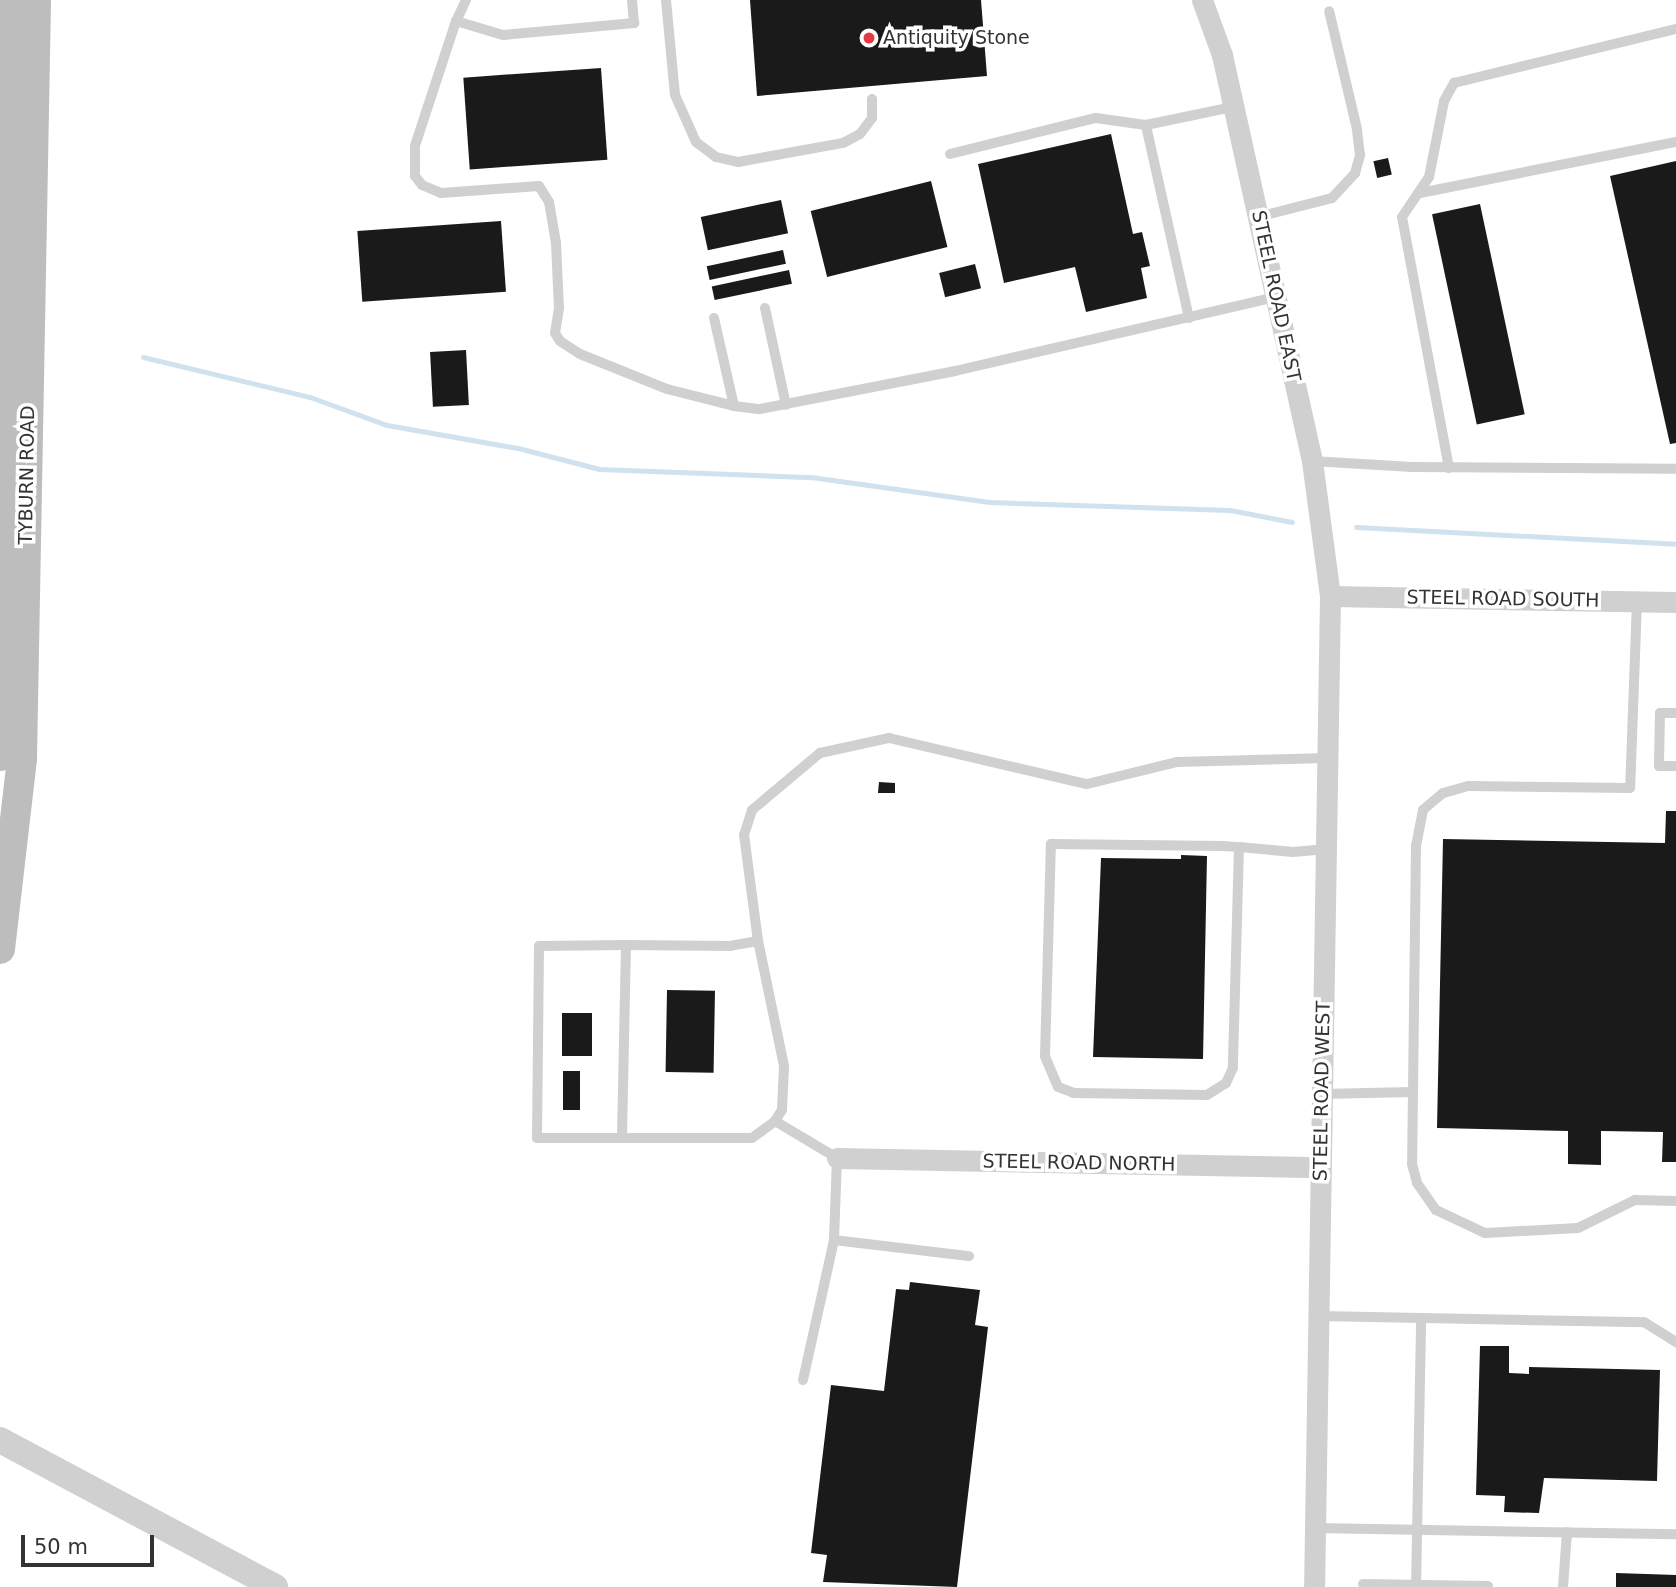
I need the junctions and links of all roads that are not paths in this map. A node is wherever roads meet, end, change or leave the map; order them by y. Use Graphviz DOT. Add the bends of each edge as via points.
graph roads {
  1 [pos="12,0"];
  2 [pos="36,0"];
  3 [pos="466,0"];
  4 [pos="632,0"];
  5 [pos="666,0"];
  6 [pos="1202,0"];
  7 [pos="1329,11"];
  8 [pos="456,21"];
  9 [pos="1676,29"];
  10 [pos="872,99"];
  11 [pos="1233,107"];
  12 [pos="1146,124"];
  13 [pos="1676,142"];
  14 [pos="950,155"];
  15 [pos="1420,193"];
  16 [pos="1258,217"];
  17 [pos="1276,297"];
  18 [pos="765,308"];
  19 [pos="714,318"];
  20 [pos="1189,318"];
  21 [pos="786,405"];
  22 [pos="734,406"];
  23 [pos="1312,461"];
  24 [pos="1448,468"];
  25 [pos="1676,469"];
  26 [pos="1330,596"];
  27 [pos="1637,601"];
  28 [pos="1676,602"];
  29 [pos="1676,713"];
  30 [pos="0,756"];
  31 [pos="1329,758"];
  32 [pos="1676,766"];
  33 [pos="1239,848"];
  34 [pos="1327,849"];
  35 [pos="758,941"];
  36 [pos="626,945"];
  37 [pos="0,949"];
  38 [pos="1413,1092"];
  39 [pos="1322,1094"];
  40 [pos="775,1121"];
  41 [pos="622,1138"];
  42 [pos="837,1158"];
  43 [pos="1321,1167"];
  44 [pos="1676,1201"];
  45 [pos="834,1240"];
  46 [pos="969,1256"];
  47 [pos="1318,1316"];
  48 [pos="1421,1318"];
  49 [pos="1673,1336"];
  50 [pos="803,1380"];
  51 [pos="0,1440"];
  52 [pos="1315,1528"];
  53 [pos="1418,1530"];
  54 [pos="1567,1532"];
  55 [pos="1676,1534"];
  56 [pos="1363,1584"];
  57 [pos="1417,1585"];
  58 [pos="1488,1586"];
  59 [pos="275,1587"];
  60 [pos="1314,1587"];
  61 [pos="1563,1587"];
  1 -- 30 [label="main road, TYBURN ROAD"];
  2 -- 37 [label="main road, TYBURN ROAD" via="22,758"];
  3 -- 8 [label="lane"];
  4 -- 8 [label="lane" via="634,23 497,35"];
  5 -- 10 [label="lane" via="675,95 696,142 716,157 738,162 843,143 860,134 872,118"];
  6 -- 11 [label="street, STEEL ROAD EAST"];
  7 -- 16 [label="lane" via="1357,129 1360,155 1356,173 1332,198"];
  8 -- 22 [label="lane" via="415,146 415,176 430,191 441,193 538,187 549,202 556,243 559,308 555,333 561,341 580,354 667,389"];
  9 -- 15 [label="lane" via="1454,83 1444,101 1429,177"];
  11 -- 12 [label="lane"];
  11 -- 16 [label="street, STEEL ROAD EAST"];
  12 -- 14 [label="lane" via="1096,118"];
  12 -- 20 [label="lane"];
  13 -- 15 [label="lane"];
  15 -- 24 [label="lane" via="1402,218"];
  16 -- 17 [label="street, STEEL ROAD EAST"];
  17 -- 20 [label="lane"];
  17 -- 23 [label="street, STEEL ROAD EAST"];
  18 -- 21 [label="lane"];
  19 -- 22 [label="lane"];
  20 -- 21 [label="lane"];
  21 -- 22 [label="lane"];
  23 -- 24 [label="lane"];
  23 -- 26 [label="street, STEEL ROAD EAST"];
  24 -- 25 [label="lane"];
  26 -- 27 [label="street, STEEL ROAD SOUTH"];
  26 -- 31 [label="street, STEEL ROAD WEST"];
  27 -- 28 [label="street, STEEL ROAD SOUTH"];
  27 -- 38 [label="lane" via="1630,788 1468,786 1443,793 1423,810 1416,845"];
  29 -- 32 [label="lane" via="1660,713 1659,766"];
  31 -- 34 [label="street, STEEL ROAD WEST"];
  31 -- 35 [label="lane" via="1177,762 1087,784 889,738 820,753 752,810 744,835"];
  33 -- 33 [label="lane" via="1051,844 1045,1056 1058,1087 1074,1093 1208,1095 1226,1083 1233,1068"];
  33 -- 34 [label="lane"];
  34 -- 39 [label="street, STEEL ROAD WEST"];
  35 -- 36 [label="lane" via="731,946"];
  35 -- 40 [label="lane" via="783,1066 782,1110"];
  36 -- 41 [label="lane"];
  36 -- 41 [label="lane" via="540,946 537,1138"];
  38 -- 39 [label="lane"];
  38 -- 44 [label="lane" via="1412,1164 1417,1183 1436,1210 1470,1229 1485,1233 1578,1228 1635,1200"];
  39 -- 43 [label="street, STEEL ROAD WEST"];
  40 -- 41 [label="lane" via="752,1138"];
  40 -- 42 [label="lane"];
  42 -- 43 [label="street, STEEL ROAD NORTH"];
  42 -- 45 [label="lane"];
  43 -- 47 [label="street, STEEL ROAD WEST"];
  45 -- 46 [label="lane"];
  45 -- 50 [label="lane"];
  47 -- 48 [label="lane"];
  47 -- 52 [label="street, STEEL ROAD WEST"];
  48 -- 49 [label="lane" via="1644,1322"];
  48 -- 53 [label="lane"];
  51 -- 59 [label="street"];
  52 -- 53 [label="lane"];
  52 -- 60 [label="street, STEEL ROAD WEST"];
  53 -- 54 [label="lane"];
  53 -- 57 [label="lane"];
  54 -- 55 [label="lane"];
  54 -- 61 [label="lane"];
  56 -- 57 [label="lane"];
  57 -- 58 [label="lane"];
}
